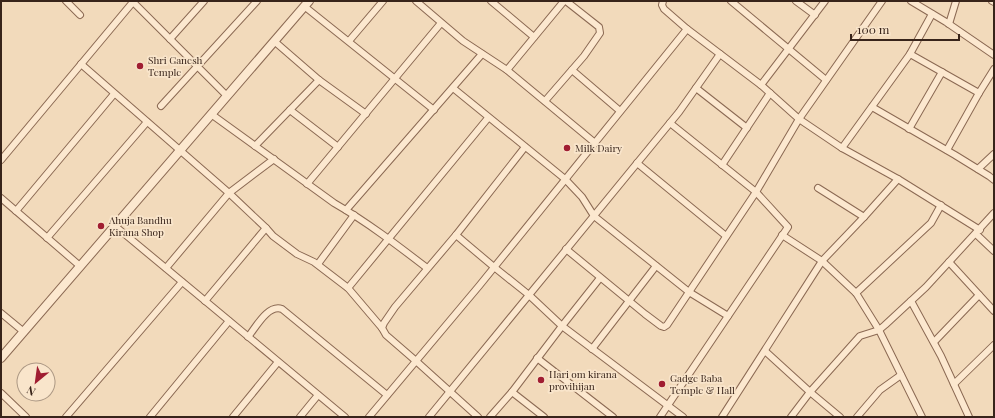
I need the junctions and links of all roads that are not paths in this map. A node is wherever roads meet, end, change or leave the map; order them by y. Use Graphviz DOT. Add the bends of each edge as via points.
graph roads {
  1 [pos="66,1"];
  2 [pos="257,1"];
  3 [pos="383,1"];
  4 [pos="416,1"];
  5 [pos="492,1"];
  6 [pos="563,1"];
  7 [pos="663,1"];
  8 [pos="731,1"];
  9 [pos="796,1"];
  10 [pos="825,1"];
  11 [pos="882,1"];
  12 [pos="911,1"];
  13 [pos="956,1"];
  14 [pos="133,2"];
  15 [pos="200,2"];
  16 [pos="306,4"];
  17 [pos="932,14"];
  18 [pos="80,15"];
  19 [pos="815,15"];
  20 [pos="441,23"];
  21 [pos="949,24"];
  22 [pos="687,29"];
  23 [pos="534,37"];
  24 [pos="170,38"];
  25 [pos="274,41"];
  26 [pos="349,41"];
  27 [pos="789,49"];
  28 [pos="482,54"];
  29 [pos="720,54"];
  30 [pos="910,54"];
  31 [pos="994,54"];
  32 [pos="80,64"];
  33 [pos="197,66"];
  34 [pos="994,69"];
  35 [pos="507,70"];
  36 [pos="572,70"];
  37 [pos="942,72"];
  38 [pos="395,78"];
  39 [pos="319,80"];
  40 [pos="826,80"];
  41 [pos="761,86"];
  42 [pos="453,88"];
  43 [pos="696,88"];
  44 [pos="770,93"];
  45 [pos="979,93"];
  46 [pos="114,94"];
  47 [pos="227,96"];
  48 [pos="545,101"];
  49 [pos="161,106"];
  50 [pos="872,107"];
  51 [pos="290,110"];
  52 [pos="434,110"];
  53 [pos="620,111"];
  54 [pos="211,114"];
  55 [pos="366,114"];
  56 [pos="488,118"];
  57 [pos="799,119"];
  58 [pos="147,122"];
  59 [pos="670,123"];
  60 [pos="747,128"];
  61 [pos="909,129"];
  62 [pos="594,143"];
  63 [pos="256,146"];
  64 [pos="338,147"];
  65 [pos="525,147"];
  66 [pos="842,148"];
  67 [pos="947,150"];
  68 [pos="180,151"];
  69 [pos="994,154"];
  70 [pos="274,159"];
  71 [pos="1,160"];
  72 [pos="637,164"];
  73 [pos="722,165"];
  74 [pos="978,169"];
  75 [pos="565,179"];
  76 [pos="898,179"];
  77 [pos="994,180"];
  78 [pos="307,184"];
  79 [pos="818,188"];
  80 [pos="756,192"];
  81 [pos="229,193"];
  82 [pos="1,198"];
  83 [pos="941,205"];
  84 [pos="346,210"];
  85 [pos="16,211"];
  86 [pos="994,214"];
  87 [pos="354,215"];
  88 [pos="594,216"];
  89 [pos="864,217"];
  90 [pos="115,226"];
  91 [pos="266,228"];
  92 [pos="978,232"];
  93 [pos="456,235"];
  94 [pos="782,235"];
  95 [pos="726,236"];
  96 [pos="47,238"];
  97 [pos="389,239"];
  98 [pos="566,249"];
  99 [pos="994,251"];
  100 [pos="822,261"];
  101 [pos="949,262"];
  102 [pos="318,264"];
  103 [pos="80,266"];
  104 [pos="656,266"];
  105 [pos="494,267"];
  106 [pos="166,268"];
  107 [pos="427,268"];
  108 [pos="600,278"];
  109 [pos="182,282"];
  110 [pos="348,288"];
  111 [pos="689,292"];
  112 [pos="856,293"];
  113 [pos="529,295"];
  114 [pos="979,295"];
  115 [pos="204,301"];
  116 [pos="628,301"];
  117 [pos="911,301"];
  118 [pos="994,311"];
  119 [pos="1,313"];
  120 [pos="728,316"];
  121 [pos="229,321"];
  122 [pos="562,326"];
  123 [pos="382,328"];
  124 [pos="879,330"];
  125 [pos="24,332"];
  126 [pos="248,337"];
  127 [pos="934,342"];
  128 [pos="994,345"];
  129 [pos="592,349"];
  130 [pos="765,351"];
  131 [pos="1,358"];
  132 [pos="537,358"];
  133 [pos="416,361"];
  134 [pos="278,362"];
  135 [pos="901,374"];
  136 [pos="954,384"];
  137 [pos="450,391"];
  138 [pos="512,392"];
  139 [pos="810,392"];
  140 [pos="1,393"];
  141 [pos="318,395"];
  142 [pos="387,395"];
  143 [pos="668,406"];
  144 [pos="26,417"];
  145 [pos="66,417"];
  146 [pos="150,417"];
  147 [pos="233,417"];
  148 [pos="300,417"];
  149 [pos="345,417"];
  150 [pos="369,417"];
  151 [pos="429,417"];
  152 [pos="478,417"];
  153 [pos="490,417"];
  154 [pos="544,417"];
  155 [pos="613,417"];
  156 [pos="660,417"];
  157 [pos="682,417"];
  158 [pos="722,417"];
  159 [pos="792,417"];
  160 [pos="840,417"];
  161 [pos="857,417"];
  162 [pos="922,417"];
  163 [pos="969,417"];
  1 -- 18 [label="street"];
  2 -- 33 [label="street"];
  3 -- 26 [label="street"];
  4 -- 20 [label="street"];
  5 -- 23 [label="street"];
  6 -- 23 [label="street"];
  6 -- 36 [label="street" via="598,27 600,33"];
  7 -- 22 [label="street" via="664,8"];
  8 -- 27 [label="street"];
  9 -- 19 [label="street"];
  10 -- 19 [label="street"];
  11 -- 40 [label="street"];
  12 -- 17 [label="street"];
  13 -- 21 [label="street"];
  14 -- 24 [label="street"];
  14 -- 32 [label="street"];
  15 -- 24 [label="street"];
  16 -- 25 [label="street"];
  16 -- 26 [label="street"];
  17 -- 21 [label="street"];
  17 -- 30 [label="street"];
  19 -- 27 [label="street"];
  20 -- 28 [label="street"];
  20 -- 38 [label="street"];
  21 -- 31 [label="street"];
  22 -- 29 [label="street"];
  22 -- 53 [label="street"];
  23 -- 35 [label="street"];
  24 -- 33 [label="street"];
  25 -- 39 [label="street"];
  25 -- 47 [label="street"];
  26 -- 38 [label="street"];
  27 -- 40 [label="street"];
  27 -- 41 [label="street"];
  28 -- 35 [label="street"];
  28 -- 42 [label="street"];
  29 -- 41 [label="street"];
  29 -- 43 [label="street"];
  30 -- 37 [label="street"];
  30 -- 50 [label="street"];
  32 -- 46 [label="street"];
  32 -- 71 [label="street"];
  33 -- 47 [label="street"];
  33 -- 49 [label="street"];
  34 -- 45 [label="street"];
  35 -- 48 [label="street"];
  36 -- 48 [label="street"];
  36 -- 53 [label="street"];
  37 -- 45 [label="street"];
  37 -- 61 [label="street"];
  38 -- 52 [label="street"];
  38 -- 55 [label="street"];
  39 -- 51 [label="street"];
  39 -- 55 [label="street"];
  40 -- 57 [label="street"];
  41 -- 44 [label="street"];
  42 -- 52 [label="street"];
  42 -- 56 [label="street"];
  43 -- 59 [label="street"];
  43 -- 60 [label="street"];
  44 -- 57 [label="street"];
  44 -- 60 [label="street"];
  45 -- 67 [label="street"];
  46 -- 58 [label="street"];
  46 -- 85 [label="street"];
  47 -- 54 [label="street"];
  48 -- 62 [label="street"];
  50 -- 61 [label="street"];
  50 -- 66 [label="street"];
  51 -- 63 [label="street"];
  51 -- 64 [label="street"];
  52 -- 84 [label="street"];
  53 -- 62 [label="street"];
  54 -- 63 [label="street"];
  54 -- 68 [label="street"];
  55 -- 64 [label="street"];
  56 -- 65 [label="street"];
  56 -- 97 [label="street"];
  57 -- 66 [label="street"];
  57 -- 80 [label="street"];
  58 -- 68 [label="street"];
  58 -- 96 [label="street"];
  59 -- 72 [label="street"];
  59 -- 73 [label="street"];
  60 -- 73 [label="street"];
  61 -- 67 [label="street"];
  62 -- 75 [label="street"];
  63 -- 70 [label="street"];
  64 -- 78 [label="street"];
  65 -- 75 [label="street"];
  65 -- 93 [label="street"];
  66 -- 76 [label="street"];
  67 -- 74 [label="street"];
  68 -- 81 [label="street"];
  68 -- 90 [label="street"];
  69 -- 74 [label="street"];
  70 -- 78 [label="street"];
  70 -- 81 [label="street"];
  72 -- 88 [label="street"];
  72 -- 95 [label="street"];
  73 -- 80 [label="street"];
  74 -- 77 [label="street"];
  75 -- 88 [label="street" via="582,197"];
  75 -- 105 [label="street"];
  76 -- 83 [label="street"];
  76 -- 89 [label="street"];
  78 -- 84 [label="street"];
  79 -- 89 [label="street"];
  80 -- 94 [label="street" via="788,227"];
  80 -- 95 [label="street"];
  81 -- 91 [label="street"];
  81 -- 106 [label="street"];
  82 -- 85 [label="street"];
  83 -- 92 [label="street"];
  83 -- 112 [label="street" via="931,223"];
  84 -- 87 [label="street"];
  85 -- 96 [label="street"];
  86 -- 92 [label="street"];
  87 -- 97 [label="street"];
  87 -- 102 [label="street"];
  88 -- 98 [label="street"];
  88 -- 104 [label="street"];
  89 -- 100 [label="street"];
  90 -- 103 [label="street"];
  90 -- 106 [label="street"];
  91 -- 102 [label="street" via="297,254"];
  91 -- 115 [label="street"];
  92 -- 99 [label="street"];
  92 -- 101 [label="street"];
  93 -- 105 [label="street"];
  93 -- 107 [label="street"];
  94 -- 100 [label="street"];
  94 -- 120 [label="street"];
  95 -- 111 [label="street"];
  96 -- 103 [label="street"];
  97 -- 107 [label="street"];
  97 -- 110 [label="street"];
  98 -- 108 [label="street"];
  98 -- 113 [label="street"];
  100 -- 112 [label="street"];
  100 -- 130 [label="street"];
  101 -- 114 [label="street"];
  101 -- 117 [label="street"];
  102 -- 110 [label="street"];
  103 -- 125 [label="street"];
  104 -- 111 [label="street"];
  104 -- 116 [label="street"];
  105 -- 113 [label="street"];
  105 -- 133 [label="street"];
  106 -- 109 [label="street"];
  107 -- 123 [label="street" via="395,307"];
  108 -- 116 [label="street"];
  108 -- 122 [label="street"];
  109 -- 115 [label="street"];
  109 -- 145 [label="street"];
  110 -- 123 [label="street"];
  111 -- 116 [label="street" via="664,327"];
  111 -- 120 [label="street"];
  112 -- 124 [label="street"];
  113 -- 122 [label="street"];
  113 -- 137 [label="street"];
  114 -- 118 [label="street"];
  114 -- 127 [label="street"];
  115 -- 121 [label="street"];
  116 -- 129 [label="street"];
  117 -- 124 [label="street"];
  117 -- 127 [label="street"];
  119 -- 125 [label="street"];
  120 -- 143 [label="street"];
  121 -- 126 [label="street"];
  121 -- 146 [label="street"];
  122 -- 129 [label="street"];
  122 -- 132 [label="street"];
  123 -- 133 [label="street" via="386,335"];
  124 -- 135 [label="street"];
  124 -- 139 [label="street" via="860,336"];
  125 -- 131 [label="street"];
  126 -- 134 [label="street"];
  126 -- 142 [label="street" via="271,309 282,309"];
  127 -- 136 [label="street"];
  128 -- 136 [label="street"];
  129 -- 143 [label="street"];
  130 -- 139 [label="street"];
  130 -- 158 [label="street"];
  132 -- 138 [label="street"];
  132 -- 155 [label="street"];
  133 -- 137 [label="street"];
  133 -- 142 [label="street"];
  134 -- 141 [label="street"];
  134 -- 147 [label="street"];
  135 -- 161 [label="street" via="880,390"];
  135 -- 162 [label="street"];
  136 -- 163 [label="street"];
  137 -- 151 [label="street"];
  137 -- 152 [label="street"];
  138 -- 153 [label="street"];
  138 -- 154 [label="street"];
  139 -- 159 [label="street"];
  139 -- 160 [label="street"];
  140 -- 144 [label="street"];
  141 -- 148 [label="street"];
  141 -- 149 [label="street"];
  142 -- 150 [label="street"];
  143 -- 156 [label="street"];
  143 -- 157 [label="street"];
}
